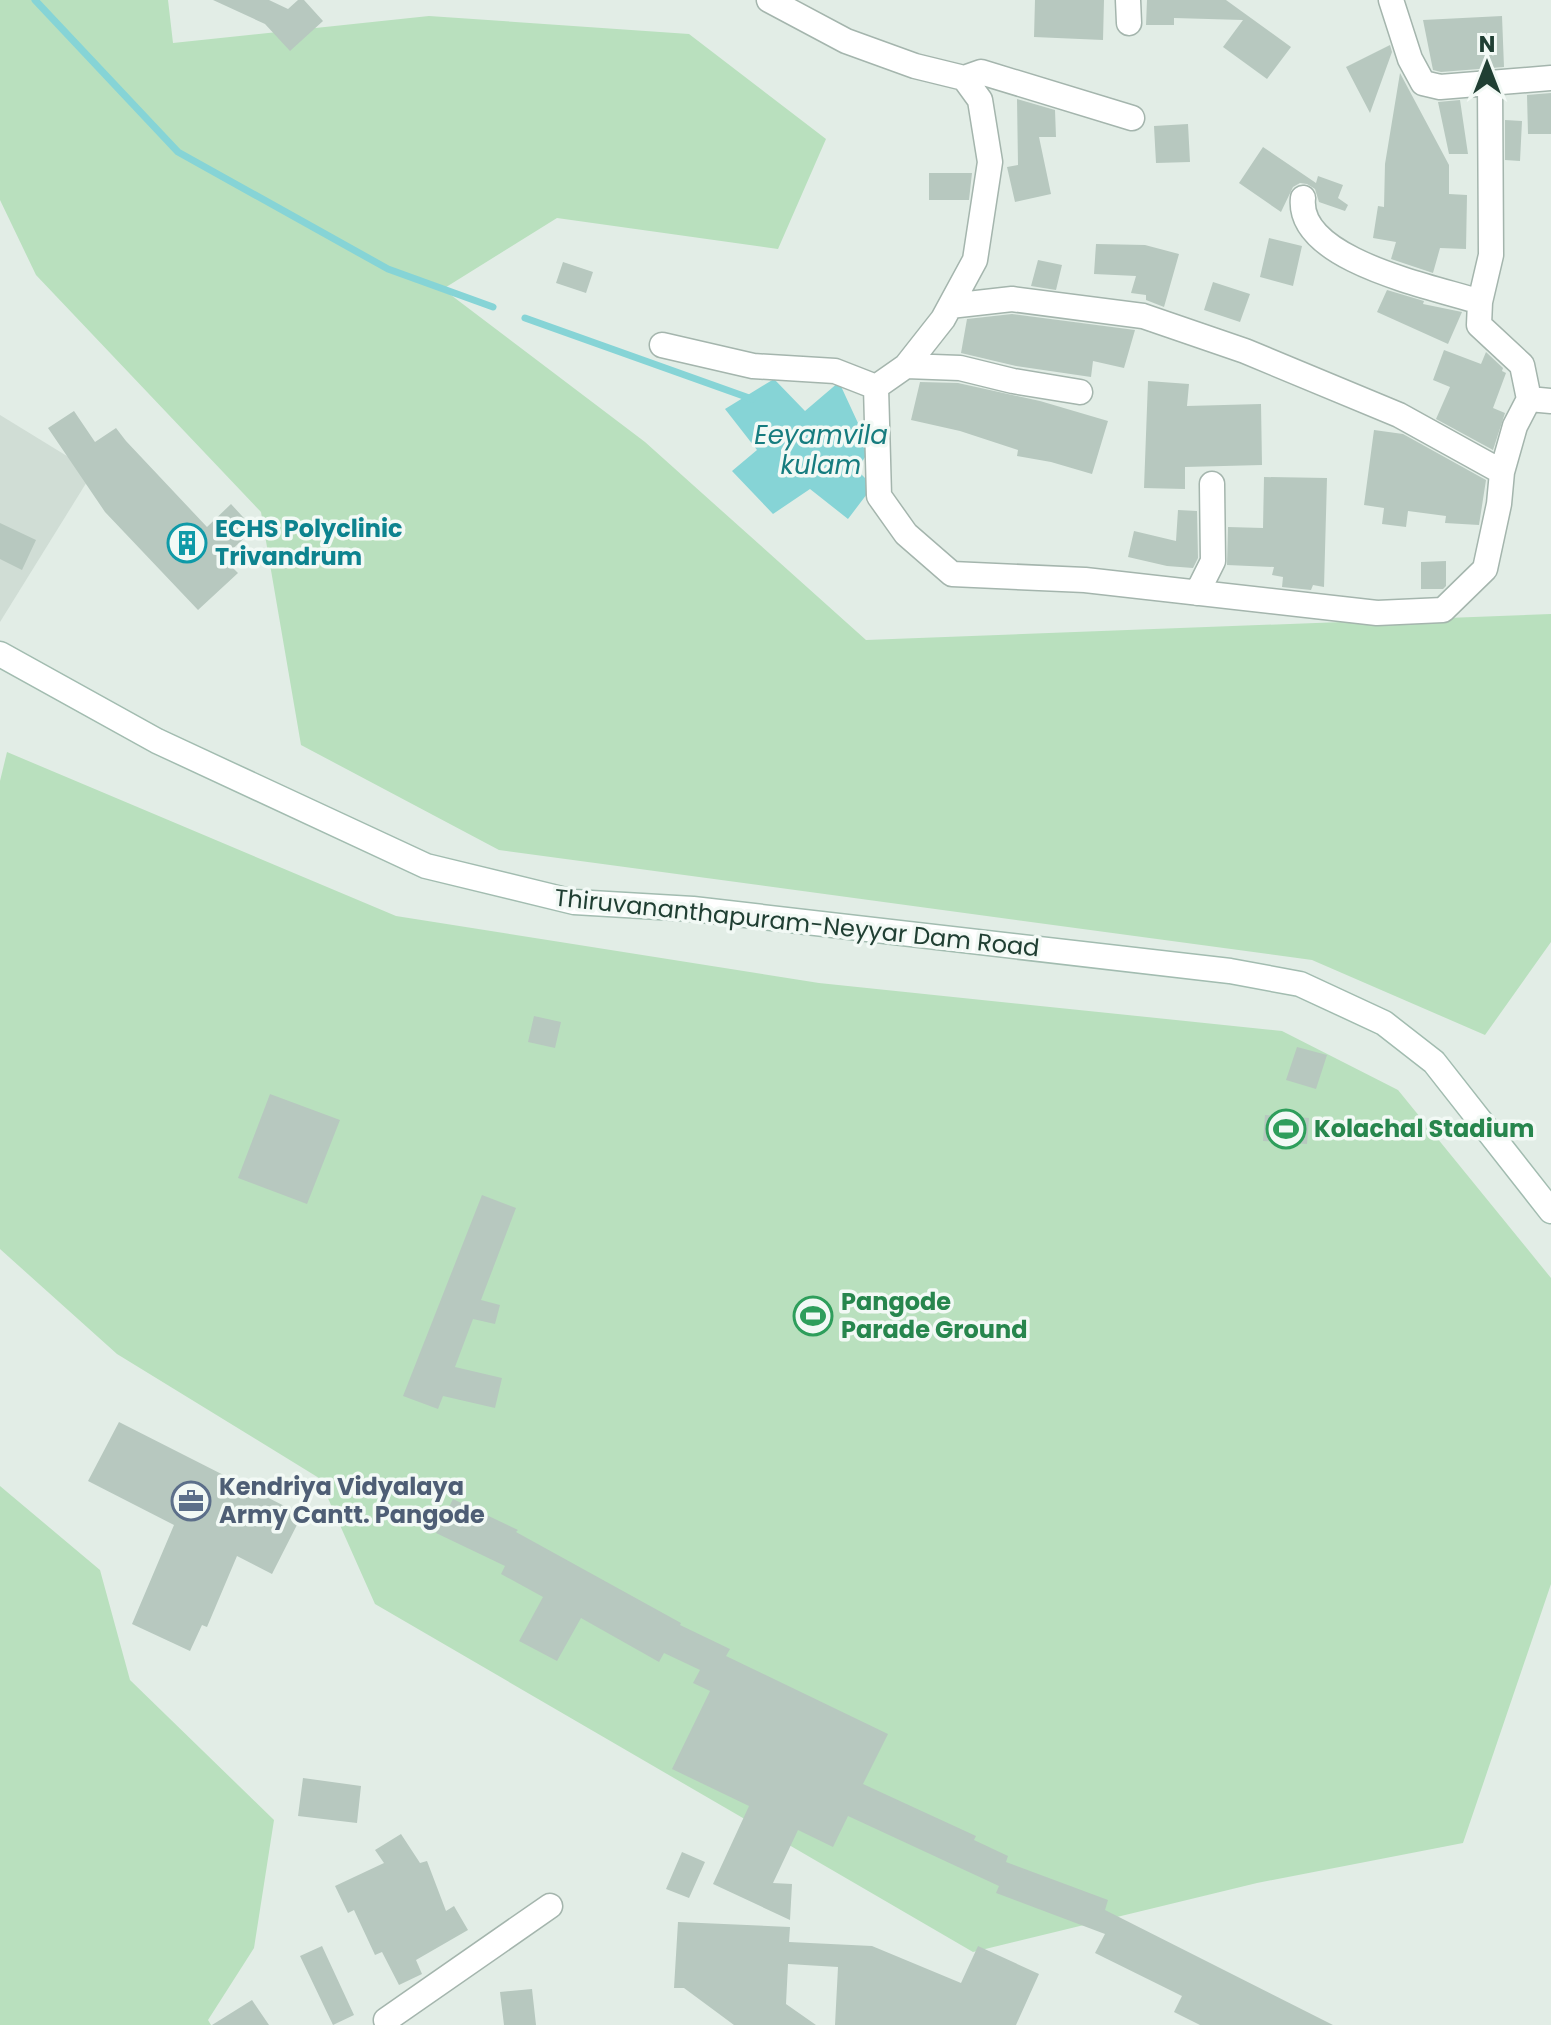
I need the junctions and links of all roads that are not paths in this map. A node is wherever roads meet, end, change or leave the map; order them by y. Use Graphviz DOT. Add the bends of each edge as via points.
graph roads {
  1 [pos="1391,0"];
  2 [pos="784,4"];
  3 [pos="964,78"];
  4 [pos="1551,78"];
  5 [pos="1490,83"];
  6 [pos="1132,118"];
  7 [pos="1303,198"];
  8 [pos="1480,302"];
  9 [pos="950,306"];
  10 [pos="662,345"];
  11 [pos="906,366"];
  12 [pos="876,387"];
  13 [pos="1080,392"];
  14 [pos="1540,400"];
  15 [pos="1502,472"];
  16 [pos="1212,484"];
  17 [pos="1197,593"];
  18 [pos="0,654"];
  19 [pos="1551,1211"];
  20 [pos="550,1906"];
  21 [pos="386,2020"];
  1 -- 5 [label="street" via="1423,83"];
  2 -- 3 [label="street" via="846,41"];
  3 -- 6 [label="street" via="981,72"];
  3 -- 9 [label="street" via="980,100 990,162 975,260"];
  4 -- 5 [label="street"];
  5 -- 8 [label="street" via="1491,255"];
  7 -- 8 [label="street" via="1305,221 1325,244 1396,279"];
  8 -- 14 [label="street" via="1479,325 1522,365"];
  9 -- 11 [label="street"];
  9 -- 15 [label="street" via="1012,299 1143,316 1245,351 1399,415"];
  10 -- 12 [label="street" via="753,366 835,371"];
  11 -- 12 [label="street"];
  11 -- 13 [label="street" via="960,368"];
  12 -- 17 [label="street" via="879,496 906,534 952,574 1085,580"];
  14 -- 15 [label="street" via="1515,426"];
  15 -- 17 [label="street" via="1485,569 1443,610 1377,613"];
  16 -- 17 [label="street" via="1213,561"];
  18 -- 19 [label="street, Thiruvananthapuram-Neyyar Dam Road" via="157,741 426,866 574,902 693,909 1230,971 1300,984 1384,1023 1434,1062"];
  20 -- 21 [label="street"];
}
